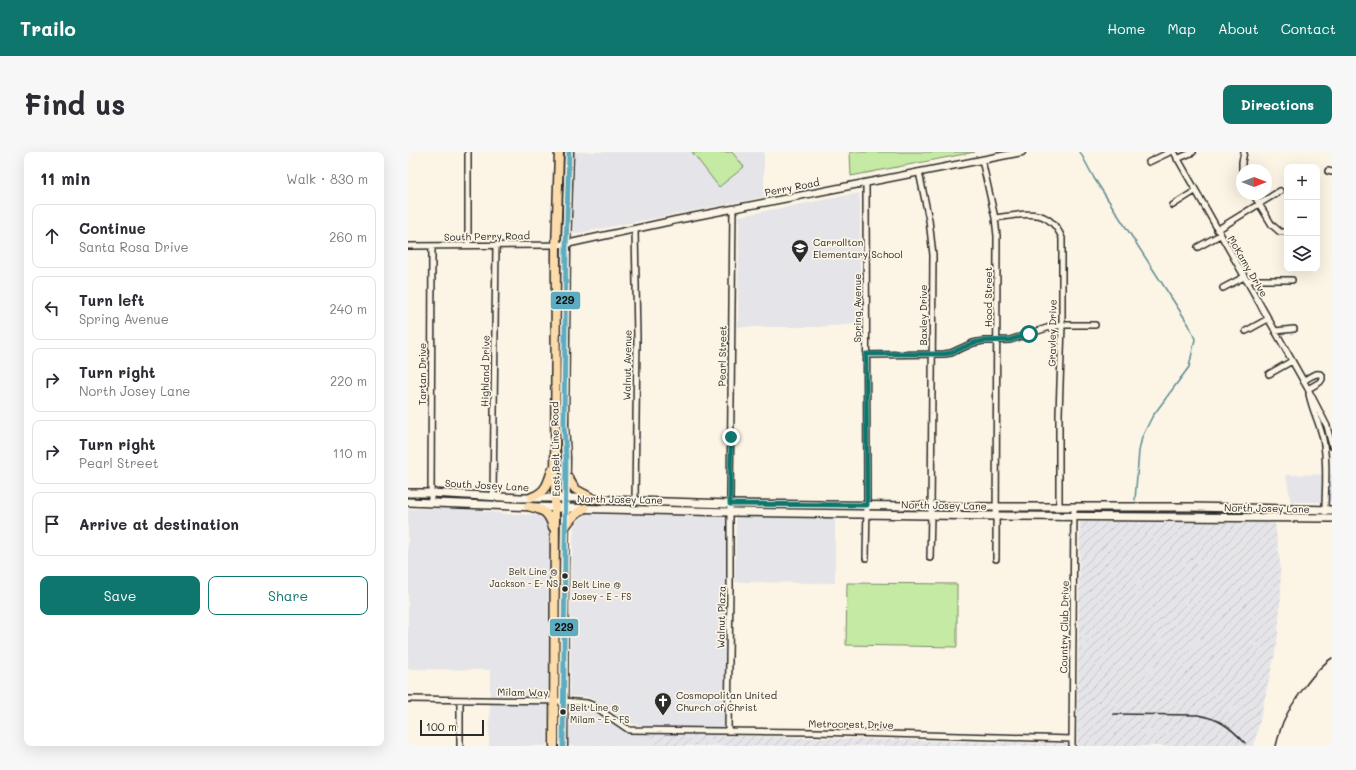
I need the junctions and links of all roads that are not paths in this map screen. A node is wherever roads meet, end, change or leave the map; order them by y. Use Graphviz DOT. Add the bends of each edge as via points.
graph roads {
  1 [pos="468,152"];
  2 [pos="559,152"];
  3 [pos="568,152"];
  4 [pos="1022,152"];
  5 [pos="1170,152"];
  6 [pos="1174,152"];
  7 [pos="1194,152"];
  8 [pos="1244,152"];
  9 [pos="1178,159"];
  10 [pos="982,160"];
  11 [pos="1149,162"];
  12 [pos="1242,164"];
  13 [pos="919,172"];
  14 [pos="866,183"];
  15 [pos="1195,191"];
  16 [pos="1280,191"];
  17 [pos="1257,200"];
  18 [pos="1260,204"];
  19 [pos="1173,205"];
  20 [pos="733,210"];
  21 [pos="995,218"];
  22 [pos="635,229"];
  23 [pos="1217,230"];
  24 [pos="1284,232"];
  25 [pos="1220,235"];
  26 [pos="566,244"];
  27 [pos="468,245"];
  28 [pos="496,245"];
  29 [pos="556,245"];
  30 [pos="408,246"];
  31 [pos="432,246"];
  32 [pos="1198,247"];
  33 [pos="1245,278"];
  34 [pos="1292,280"];
  35 [pos="1224,288"];
  36 [pos="1268,319"];
  37 [pos="1095,325"];
  38 [pos="1062,326"];
  39 [pos="1294,329"];
  40 [pos="1246,331"];
  41 [pos="1275,331"];
  42 [pos="997,340"];
  43 [pos="866,354"];
  44 [pos="932,354"];
  45 [pos="1292,361"];
  46 [pos="1269,374"];
  47 [pos="1303,381"];
  48 [pos="1308,389"];
  49 [pos="1332,446"];
  50 [pos="555,460"];
  51 [pos="566,473"];
  52 [pos="431,492"];
  53 [pos="408,493"];
  54 [pos="493,496"];
  55 [pos="532,498"];
  56 [pos="555,498"];
  57 [pos="566,498"];
  58 [pos="594,499"];
  59 [pos="408,502"];
  60 [pos="431,502"];
  61 [pos="635,502"];
  62 [pos="730,504"];
  63 [pos="867,505"];
  64 [pos="528,506"];
  65 [pos="931,506"];
  66 [pos="555,507"];
  67 [pos="996,507"];
  68 [pos="566,508"];
  69 [pos="585,508"];
  70 [pos="1059,508"];
  71 [pos="1074,508"];
  72 [pos="1329,510"];
  73 [pos="730,512"];
  74 [pos="867,514"];
  75 [pos="931,515"];
  76 [pos="996,516"];
  77 [pos="1075,516"];
  78 [pos="1329,518"];
  79 [pos="565,526"];
  80 [pos="555,532"];
  81 [pos="554,549"];
  82 [pos="866,558"];
  83 [pos="930,558"];
  84 [pos="996,559"];
  85 [pos="554,600"];
  86 [pos="564,600"];
  87 [pos="564,645"];
  88 [pos="408,699"];
  89 [pos="460,700"];
  90 [pos="554,701"];
  91 [pos="563,701"];
  92 [pos="629,730"];
  93 [pos="728,731"];
  94 [pos="1072,739"];
  95 [pos="460,746"];
  96 [pos="554,746"];
  97 [pos="563,746"];
  98 [pos="1072,746"];
  1 -- 27 [label="street"];
  2 -- 29 [label="main road, East Belt Line Road"];
  3 -- 26 [label="main road, East Belt Line Road"];
  4 -- 10 [label="street, Perry Road"];
  5 -- 11 [label="street"];
  6 -- 9 [label="street, McKamy Drive"];
  7 -- 9 [label="street"];
  8 -- 12 [label="street"];
  9 -- 15 [label="street, McKamy Drive"];
  10 -- 13 [label="street, Perry Road"];
  10 -- 21 [label="street, Hood Street"];
  13 -- 14 [label="street, Perry Road"];
  13 -- 44 [label="street, Baxley Drive" via="932,240"];
  14 -- 20 [label="street, Perry Road"];
  14 -- 43 [label="street, Spring Avenue"];
  15 -- 19 [label="street"];
  15 -- 23 [label="street, McKamy Drive"];
  16 -- 18 [label="street"];
  17 -- 18 [label="street"];
  18 -- 23 [label="street"];
  18 -- 24 [label="street" via="1276,229"];
  20 -- 22 [label="street, Perry Road"];
  20 -- 62 [label="street, Pearl Street"];
  21 -- 38 [label="street, Gravley Drive" via="1034,213 1048,219 1058,230 1062,238"];
  21 -- 42 [label="street, Hood Street"];
  22 -- 26 [label="street, Perry Road"];
  22 -- 61 [label="street, Walnut Avenue"];
  23 -- 25 [label="street, McKamy Drive"];
  25 -- 32 [label="street"];
  25 -- 33 [label="street, McKamy Drive"];
  26 -- 29 [label="street, South Perry Road"];
  26 -- 51 [label="main road, East Belt Line Road"];
  27 -- 28 [label="street, South Perry Road"];
  27 -- 31 [label="street, South Perry Road"];
  28 -- 29 [label="street, South Perry Road"];
  28 -- 54 [label="street, Highland Drive"];
  29 -- 50 [label="main road, East Belt Line Road"];
  30 -- 31 [label="street, South Perry Road"];
  31 -- 52 [label="street, Tartan Drive"];
  33 -- 34 [label="street"];
  33 -- 35 [label="street"];
  33 -- 36 [label="street, McKamy Drive"];
  36 -- 40 [label="street"];
  36 -- 41 [label="street, McKamy Drive"];
  37 -- 38 [label="street"];
  38 -- 42 [label="street" via="1037,330 1010,340"];
  38 -- 70 [label="street, Gravley Drive"];
  39 -- 41 [label="street"];
  41 -- 45 [label="street, McKamy Drive"];
  42 -- 44 [label="street" via="973,343 951,353"];
  42 -- 67 [label="street, Hood Street"];
  43 -- 44 [label="street"];
  43 -- 63 [label="street, Spring Avenue"];
  44 -- 65 [label="street, Baxley Drive"];
  45 -- 46 [label="street"];
  45 -- 47 [label="street, McKamy Drive"];
  47 -- 48 [label="street, McKamy Drive"];
  47 -- 48 [label="street" via="1316,373 1322,376 1320,382"];
  48 -- 49 [label="street, McKamy Drive" via="1327,426"];
  48 -- 72 [label="street, McKamy Drive" via="1323,438"];
  50 -- 55 [label="main road" via="545,490"];
  50 -- 56 [label="main road, East Belt Line Road"];
  51 -- 57 [label="main road, East Belt Line Road"];
  51 -- 58 [label="main road" via="575,489"];
  52 -- 53 [label="main road, South Josey Lane"];
  52 -- 54 [label="main road, South Josey Lane"];
  52 -- 60 [label="street, Tartan Drive"];
  54 -- 55 [label="main road, South Josey Lane"];
  55 -- 56 [label="main road, South Josey Lane"];
  56 -- 57 [label="main road, South Josey Lane"];
  56 -- 66 [label="main road, East Belt Line Road"];
  57 -- 58 [label="main road, North Josey Lane"];
  57 -- 68 [label="main road, East Belt Line Road"];
  58 -- 61 [label="main road, North Josey Lane"];
  59 -- 60 [label="main road, South Josey Lane"];
  60 -- 64 [label="main road, South Josey Lane"];
  61 -- 62 [label="main road, North Josey Lane"];
  62 -- 63 [label="main road, North Josey Lane"];
  62 -- 73 [label="street, Walnut Plaza"];
  63 -- 65 [label="main road, North Josey Lane"];
  63 -- 74 [label="street, Spring Avenue"];
  64 -- 66 [label="main road, South Josey Lane"];
  64 -- 80 [label="main road" via="548,515"];
  65 -- 67 [label="main road, North Josey Lane"];
  65 -- 75 [label="street, Baxley Drive"];
  66 -- 68 [label="main road, North Josey Lane"];
  66 -- 80 [label="main road, East Belt Line Road"];
  67 -- 70 [label="main road, North Josey Lane"];
  67 -- 76 [label="street, Hood Street"];
  68 -- 69 [label="main road, North Josey Lane"];
  68 -- 79 [label="main road, East Belt Line Road"];
  69 -- 73 [label="main road, North Josey Lane"];
  69 -- 79 [label="main road" via="577,512"];
  70 -- 71 [label="main road, North Josey Lane"];
  71 -- 72 [label="main road, North Josey Lane"];
  71 -- 77 [label="street, Country Club Drive"];
  72 -- 78 [label="street, McKamy Drive"];
  73 -- 74 [label="main road, North Josey Lane"];
  73 -- 93 [label="street, Walnut Plaza"];
  74 -- 75 [label="main road, North Josey Lane"];
  74 -- 82 [label="street, Spring Avenue"];
  75 -- 76 [label="main road, North Josey Lane"];
  75 -- 83 [label="street, Baxley Drive"];
  76 -- 77 [label="main road, North Josey Lane"];
  76 -- 84 [label="street, Hood Street"];
  77 -- 78 [label="main road, North Josey Lane"];
  77 -- 94 [label="street, Country Club Drive"];
  79 -- 86 [label="main road, East Belt Line Road"];
  80 -- 81 [label="main road, East Belt Line Road"];
  81 -- 85 [label="main road, East Belt Line Road"];
  81 -- 86 [label="main road" via="558,561 559,593"];
  85 -- 87 [label="main road" via="559,610 560,636"];
  85 -- 90 [label="main road, East Belt Line Road"];
  86 -- 87 [label="main road, East Belt Line Road"];
  87 -- 91 [label="main road, East Belt Line Road"];
  88 -- 89 [label="street, Milam Way"];
  89 -- 90 [label="street, Milam Way"];
  89 -- 95 [label="street"];
  90 -- 91 [label="street, Milam Way"];
  90 -- 96 [label="main road, East Belt Line Road"];
  91 -- 92 [label="street, Milam Way" via="587,702"];
  91 -- 97 [label="main road, East Belt Line Road"];
  92 -- 93 [label="street, Metrocrest Drive"];
  93 -- 94 [label="street, Metrocrest Drive"];
  94 -- 98 [label="street, Country Club Drive"];
}
